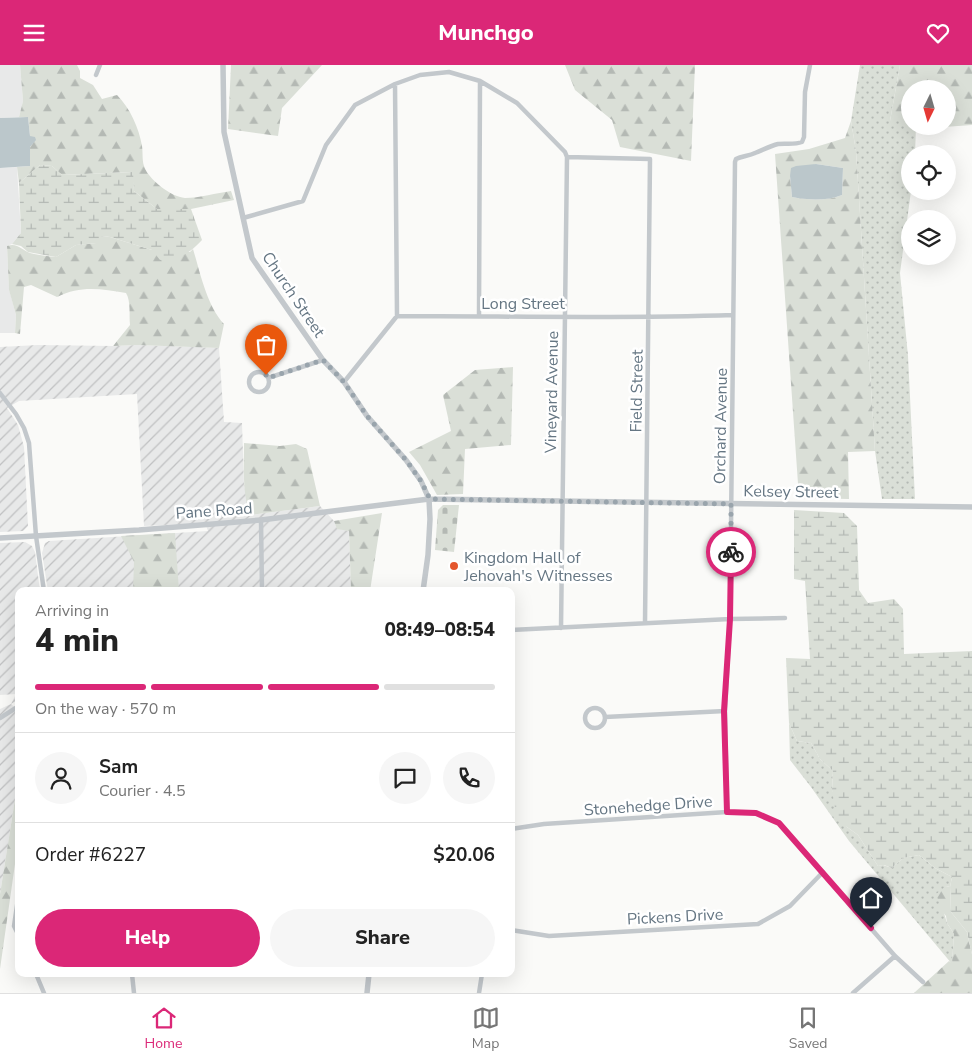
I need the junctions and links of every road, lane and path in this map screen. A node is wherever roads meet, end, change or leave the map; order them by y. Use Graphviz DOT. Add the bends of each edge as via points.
graph roads {
  1 [pos="100,65"];
  2 [pos="223,65"];
  3 [pos="810,65"];
  4 [pos="96,75"];
  5 [pos="480,81"];
  6 [pos="395,84"];
  7 [pos="567,157"];
  8 [pos="243,218"];
  9 [pos="733,315"];
  10 [pos="397,316"];
  11 [pos="479,316"];
  12 [pos="565,316"];
  13 [pos="649,318"];
  14 [pos="323,360"];
  15 [pos="268,378"];
  16 [pos="344,382"];
  17 [pos="0,393"];
  18 [pos="430,499"];
  19 [pos="562,501"];
  20 [pos="647,503"];
  21 [pos="731,504"];
  22 [pos="972,507"];
  23 [pos="261,520"];
  24 [pos="36,536"];
  25 [pos="0,538"];
  26 [pos="43,587"];
  27 [pos="262,587"];
  28 [pos="423,587"];
  29 [pos="785,618"];
  30 [pos="730,619"];
  31 [pos="645,623"];
  32 [pos="561,628"];
  33 [pos="515,630"];
  34 [pos="15,709"];
  35 [pos="724,711"];
  36 [pos="605,717"];
  37 [pos="0,718"];
  38 [pos="727,812"];
  39 [pos="515,828"];
  40 [pos="823,872"];
  41 [pos="515,931"];
  42 [pos="895,956"];
  43 [pos="37,977"];
  44 [pos="132,977"];
  45 [pos="369,977"];
  46 [pos="482,977"];
  47 [pos="923,982"];
  48 [pos="44,993"];
  49 [pos="134,993"];
  50 [pos="367,993"];
  51 [pos="479,993"];
  52 [pos="853,993"];
  1 -- 4 [label="street"];
  2 -- 8 [label="street, Church Street" via="224,132"];
  3 -- 9 [label="street, Orchard Avenue" via="802,142 779,144 736,159"];
  5 -- 6 [label="street" via="448,72 420,75"];
  5 -- 7 [label="street" via="517,103"];
  5 -- 11 [label="street"];
  6 -- 8 [label="street" via="356,105 326,145 303,201"];
  6 -- 10 [label="street"];
  7 -- 12 [label="street, Vineyard Avenue"];
  7 -- 13 [label="street, Field Street" via="650,159"];
  8 -- 14 [label="street, Church Street" via="252,258"];
  9 -- 13 [label="street, Long Street"];
  9 -- 21 [label="street, Orchard Avenue"];
  10 -- 11 [label="street, Long Street"];
  10 -- 16 [label="street"];
  11 -- 12 [label="street, Long Street"];
  12 -- 13 [label="street, Long Street"];
  12 -- 19 [label="street, Vineyard Avenue"];
  13 -- 20 [label="street, Field Street"];
  14 -- 15 [label="street"];
  14 -- 16 [label="street, Church Street"];
  15 -- 15 [label="street" via="256,372 251,376 250,386 257,392 263,392 269,384"];
  16 -- 18 [label="street, Church Street" via="367,416 406,460"];
  17 -- 24 [label="street" via="16,413 29,443"];
  18 -- 19 [label="street, Kelsey Street"];
  18 -- 23 [label="street, Pane Road"];
  18 -- 28 [label="street, Church Street" via="430,534"];
  19 -- 20 [label="street, Kelsey Street"];
  19 -- 32 [label="street, Vineyard Avenue"];
  20 -- 21 [label="street, Kelsey Street"];
  20 -- 31 [label="street, Field Street"];
  21 -- 22 [label="street, Kelsey Street"];
  21 -- 30 [label="street, Orchard Avenue"];
  23 -- 24 [label="street, Pane Road"];
  23 -- 27 [label="street"];
  24 -- 25 [label="street, Pane Road"];
  24 -- 26 [label="street"];
  29 -- 30 [label="street"];
  30 -- 31 [label="street"];
  30 -- 35 [label="street, Orchard Avenue"];
  31 -- 32 [label="street"];
  32 -- 33 [label="street"];
  34 -- 37 [label="street"];
  35 -- 36 [label="street"];
  35 -- 38 [label="street, Orchard Avenue"];
  36 -- 36 [label="street" via="598,727 589,725 586,719 587,713 594,708 600,709"];
  38 -- 39 [label="street, Stonehedge Drive"];
  38 -- 40 [label="street, Stonehedge Drive" via="756,813 779,823"];
  40 -- 41 [label="street, Pickens Drive" via="790,906 758,924 549,936"];
  40 -- 42 [label="street, Stonehedge Drive"];
  42 -- 47 [label="street, Stonehedge Drive"];
  42 -- 52 [label="street"];
  43 -- 48 [label="street"];
  44 -- 49 [label="street"];
  45 -- 50 [label="street"];
  46 -- 51 [label="street"];
}
